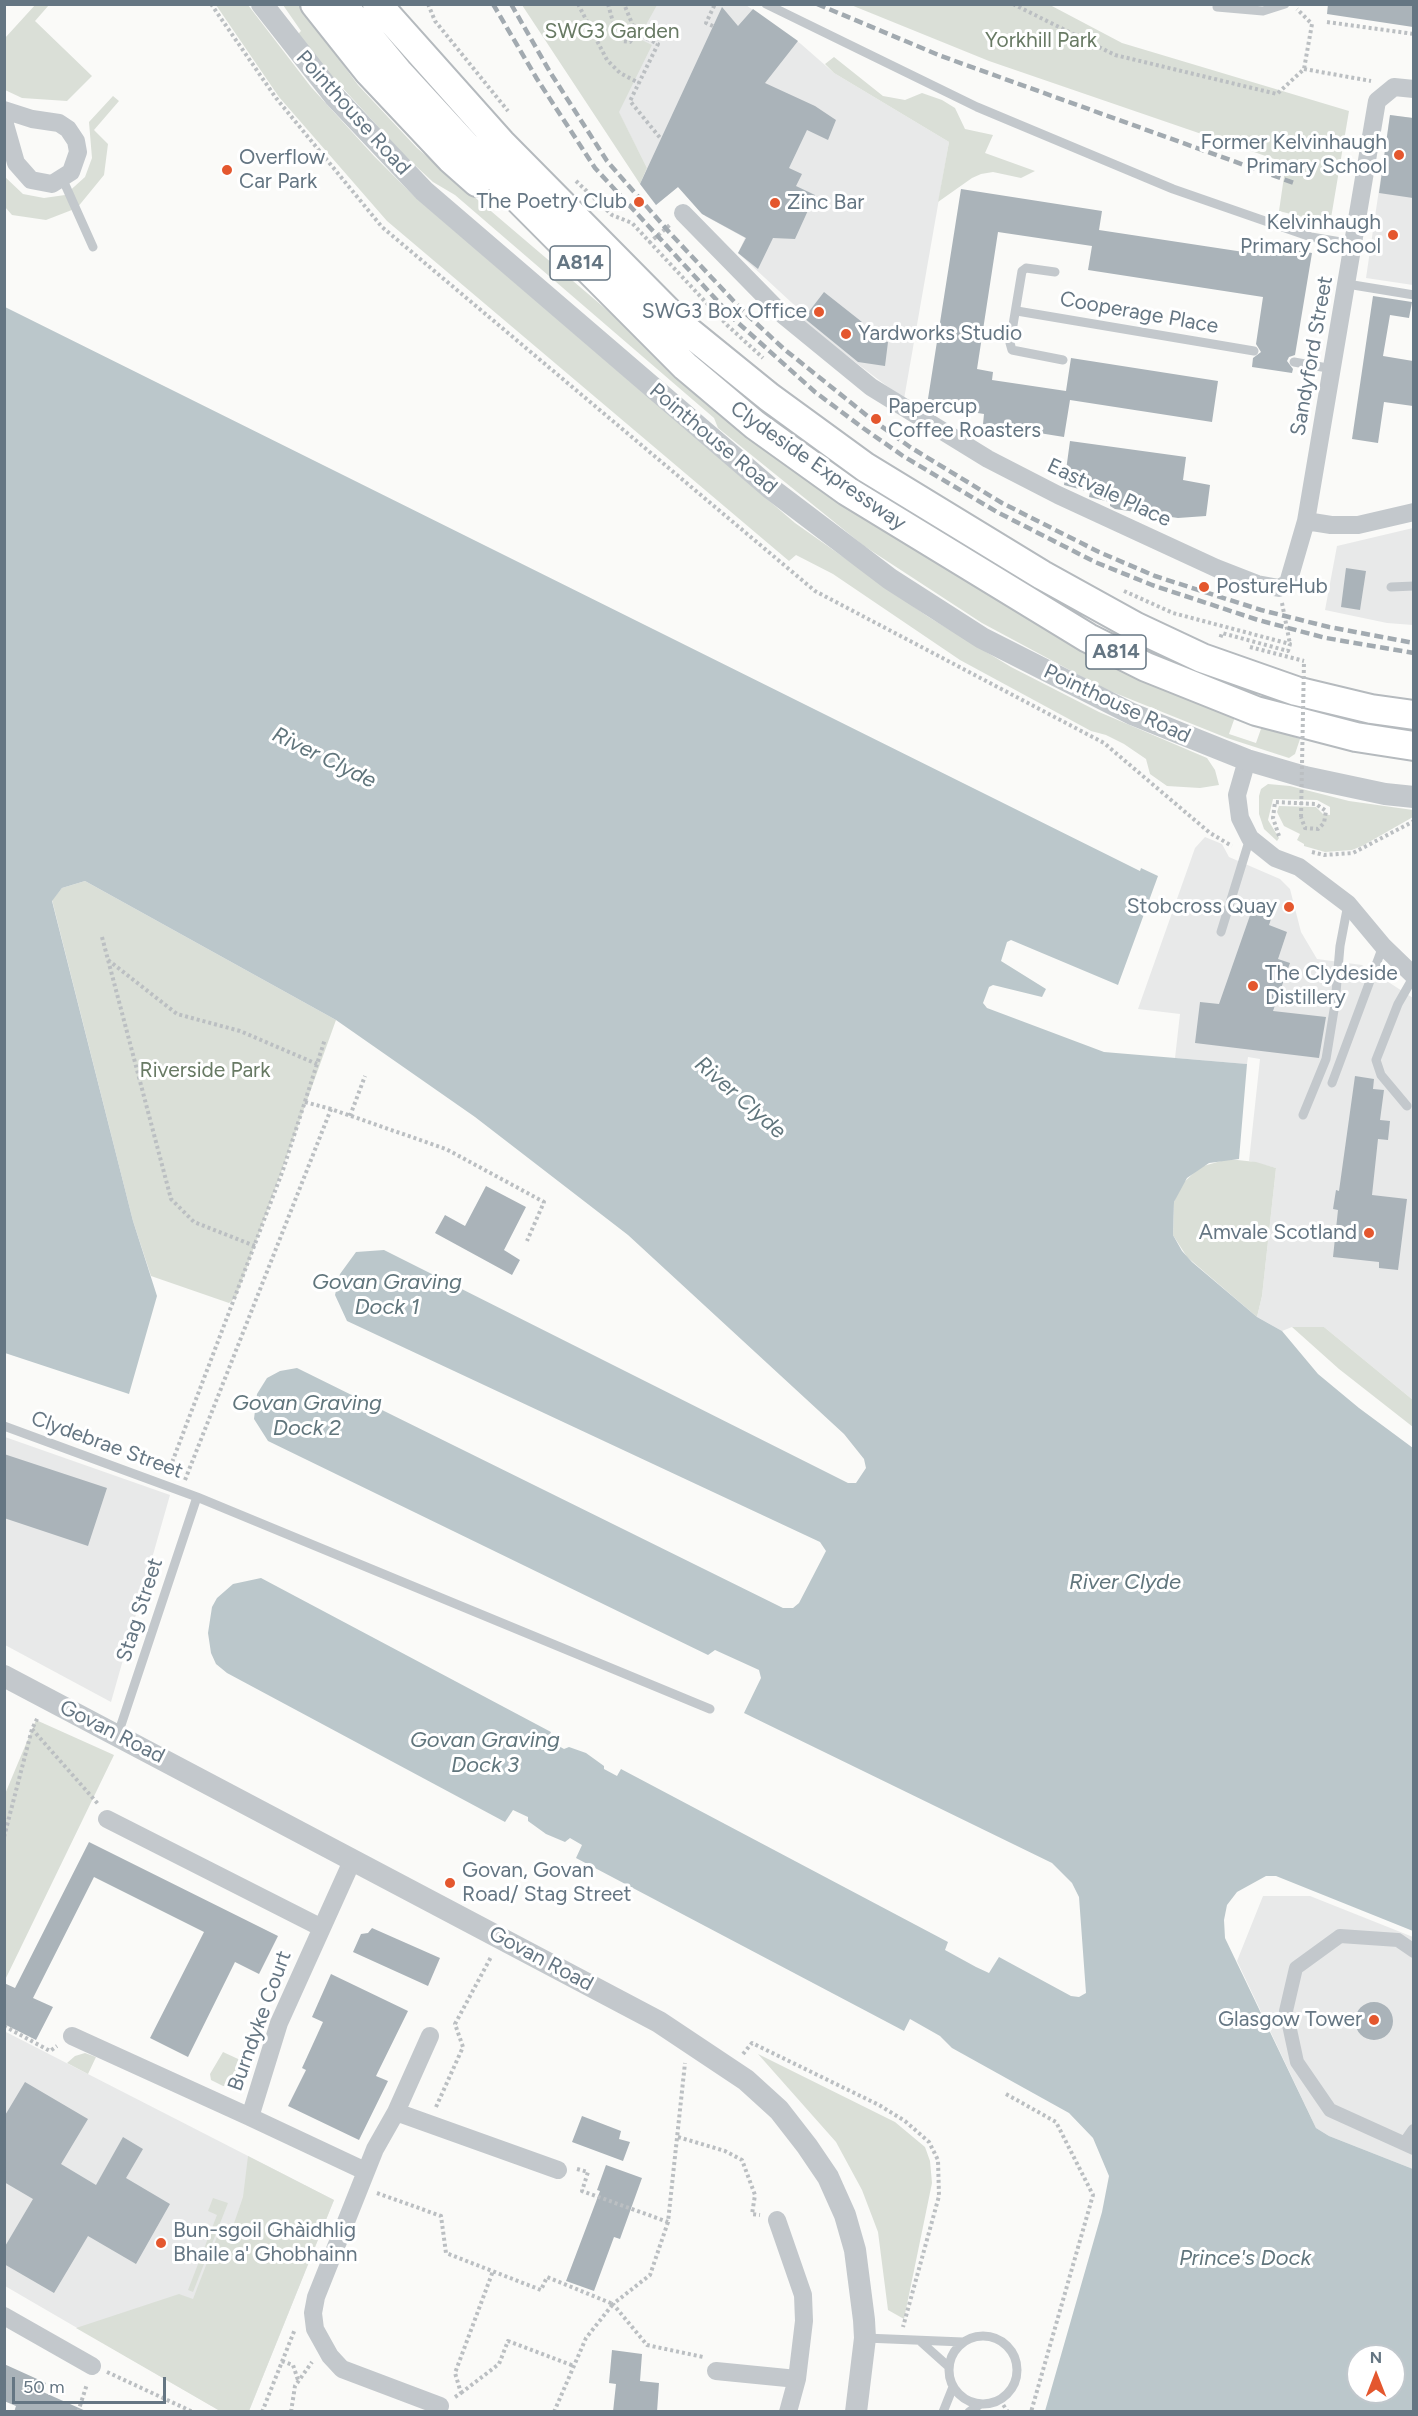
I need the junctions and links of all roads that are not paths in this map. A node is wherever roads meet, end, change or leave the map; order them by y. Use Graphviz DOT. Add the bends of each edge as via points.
graph roads {
  1 [pos="262,4"];
  2 [pos="315,4"];
  3 [pos="342,4"];
  4 [pos="766,4"];
  5 [pos="1285,4"];
  6 [pos="1217,7"];
  7 [pos="381,9"];
  8 [pos="1413,89"];
  9 [pos="4,110"];
  10 [pos="4,121"];
  11 [pos="63,180"];
  12 [pos="682,213"];
  13 [pos="1353,244"];
  14 [pos="93,248"];
  15 [pos="1055,272"];
  16 [pos="1347,284"];
  17 [pos="1413,295"];
  18 [pos="619,301"];
  19 [pos="1017,311"];
  20 [pos="1254,351"];
  21 [pos="1063,360"];
  22 [pos="1294,362"];
  23 [pos="1333,369"];
  24 [pos="1413,512"];
  25 [pos="1306,520"];
  26 [pos="1413,586"];
  27 [pos="1391,587"];
  28 [pos="1279,588"];
  29 [pos="1413,715"];
  30 [pos="1413,746"];
  31 [pos="1247,760"];
  32 [pos="1413,797"];
  33 [pos="1250,838"];
  34 [pos="1348,904"];
  35 [pos="1221,932"];
  36 [pos="1383,946"];
  37 [pos="1413,976"];
  38 [pos="1332,1083"];
  39 [pos="1407,1106"];
  40 [pos="1303,1115"];
  41 [pos="4,1426"];
  42 [pos="197,1497"];
  43 [pos="4,1676"];
  44 [pos="711,1709"];
  45 [pos="118,1734"];
  46 [pos="107,1819"];
  47 [pos="353,1859"];
  48 [pos="320,1927"];
  49 [pos="1413,1951"];
  50 [pos="72,2036"];
  51 [pos="430,2036"];
  52 [pos="396,2112"];
  53 [pos="250,2117"];
  54 [pos="1413,2131"];
  55 [pos="1409,2146"];
  56 [pos="558,2170"];
  57 [pos="362,2178"];
  58 [pos="777,2220"];
  59 [pos="4,2316"];
  60 [pos="865,2338"];
  61 [pos="920,2340"];
  62 [pos="963,2342"];
  63 [pos="92,2366"];
  64 [pos="949,2367"];
  65 [pos="716,2371"];
  66 [pos="797,2379"];
  67 [pos="953,2387"];
  68 [pos="978,2404"];
  69 [pos="440,2406"];
  70 [pos="788,2412"];
  71 [pos="856,2412"];
  72 [pos="943,2412"];
  73 [pos="969,2412"];
  1 -- 31 [label="street, Pointhouse Road" via="335,97 424,190 832,537 936,608 1035,666 1132,714"];
  2 -- 18 [label="main road, A814" via="369,72 451,159"];
  3 -- 18 [label="main road, Clydeside Expressway / A814" via="466,146"];
  4 -- 13 [label="lane" via="977,107 1173,189 1311,237"];
  5 -- 6 [label="lane" via="1263,11"];
  7 -- 29 [label="main road, Clydeside Expressway / A814" via="501,143 684,328 865,467 1042,575 1202,658 1296,692"];
  8 -- 13 [label="street, Sandyford Street" via="1382,87"];
  9 -- 11 [label="street" via="59,123 68,129 78,152 71,172"];
  10 -- 11 [label="street" via="22,173 41,184"];
  11 -- 14 [label="lane"];
  12 -- 28 [label="street, Eastvale Place" via="783,315 871,387 988,459 1058,495 1216,568"];
  13 -- 16 [label="street, Sandyford Street"];
  15 -- 19 [label="lane, Cooperage Place" via="1026,268 1022,271"];
  16 -- 17 [label="lane"];
  16 -- 23 [label="street, Sandyford Street"];
  18 -- 30 [label="main road, Clydeside Expressway / A814" via="685,366 755,424 847,491 1088,638 1146,667 1256,711 1356,737"];
  19 -- 20 [label="lane, Cooperage Place"];
  19 -- 21 [label="lane, Cooperage Place" via="1012,350"];
  22 -- 23 [label="lane"];
  23 -- 25 [label="street, Sandyford Street"];
  24 -- 25 [label="street" via="1359,525"];
  25 -- 28 [label="street, Sandyford Street" via="1288,583"];
  26 -- 27 [label="lane"];
  31 -- 32 [label="street, Pointhouse Road" via="1343,786"];
  31 -- 33 [label="street" via="1238,795 1240,818"];
  33 -- 34 [label="street" via="1275,858 1299,867"];
  33 -- 35 [label="lane"];
  34 -- 36 [label="street"];
  34 -- 40 [label="lane" via="1326,1059"];
  36 -- 37 [label="street"];
  36 -- 38 [label="lane"];
  37 -- 39 [label="lane" via="1376,1060 1381,1075"];
  41 -- 42 [label="lane, Clydebrae Street"];
  42 -- 44 [label="lane, Clydebrae Street"];
  42 -- 45 [label="lane, Stag Street"];
  43 -- 45 [label="street, Govan Road"];
  45 -- 47 [label="street, Govan Road"];
  46 -- 48 [label="street"];
  47 -- 48 [label="street, Burndyke Court"];
  47 -- 60 [label="street, Govan Road" via="688,2039 732,2069 778,2110 828,2177 845,2215 855,2250"];
  48 -- 53 [label="street, Burndyke Court" via="279,2023"];
  49 -- 55 [label="street" via="1398,1940 1340,1936 1296,1968 1286,2011 1297,2062 1330,2110"];
  50 -- 53 [label="street"];
  51 -- 52 [label="street"];
  52 -- 56 [label="street"];
  52 -- 57 [label="street"];
  53 -- 57 [label="street, Burndyke Court"];
  54 -- 55 [label="street"];
  57 -- 69 [label="street" via="316,2297 315,2328 342,2369"];
  58 -- 66 [label="street" via="803,2295"];
  59 -- 63 [label="street"];
  60 -- 61 [label="lane"];
  60 -- 71 [label="street, Govan Road"];
  61 -- 62 [label="lane"];
  61 -- 64 [label="lane"];
  62 -- 64 [label="lane" via="955,2350"];
  62 -- 68 [label="lane" via="984,2336 995,2338 1013,2351 1018,2373 1015,2384 1000,2400"];
  64 -- 67 [label="lane"];
  65 -- 66 [label="street"];
  66 -- 70 [label="street"];
  67 -- 68 [label="lane" via="967,2401"];
  67 -- 72 [label="lane"];
  68 -- 73 [label="lane"];
}
